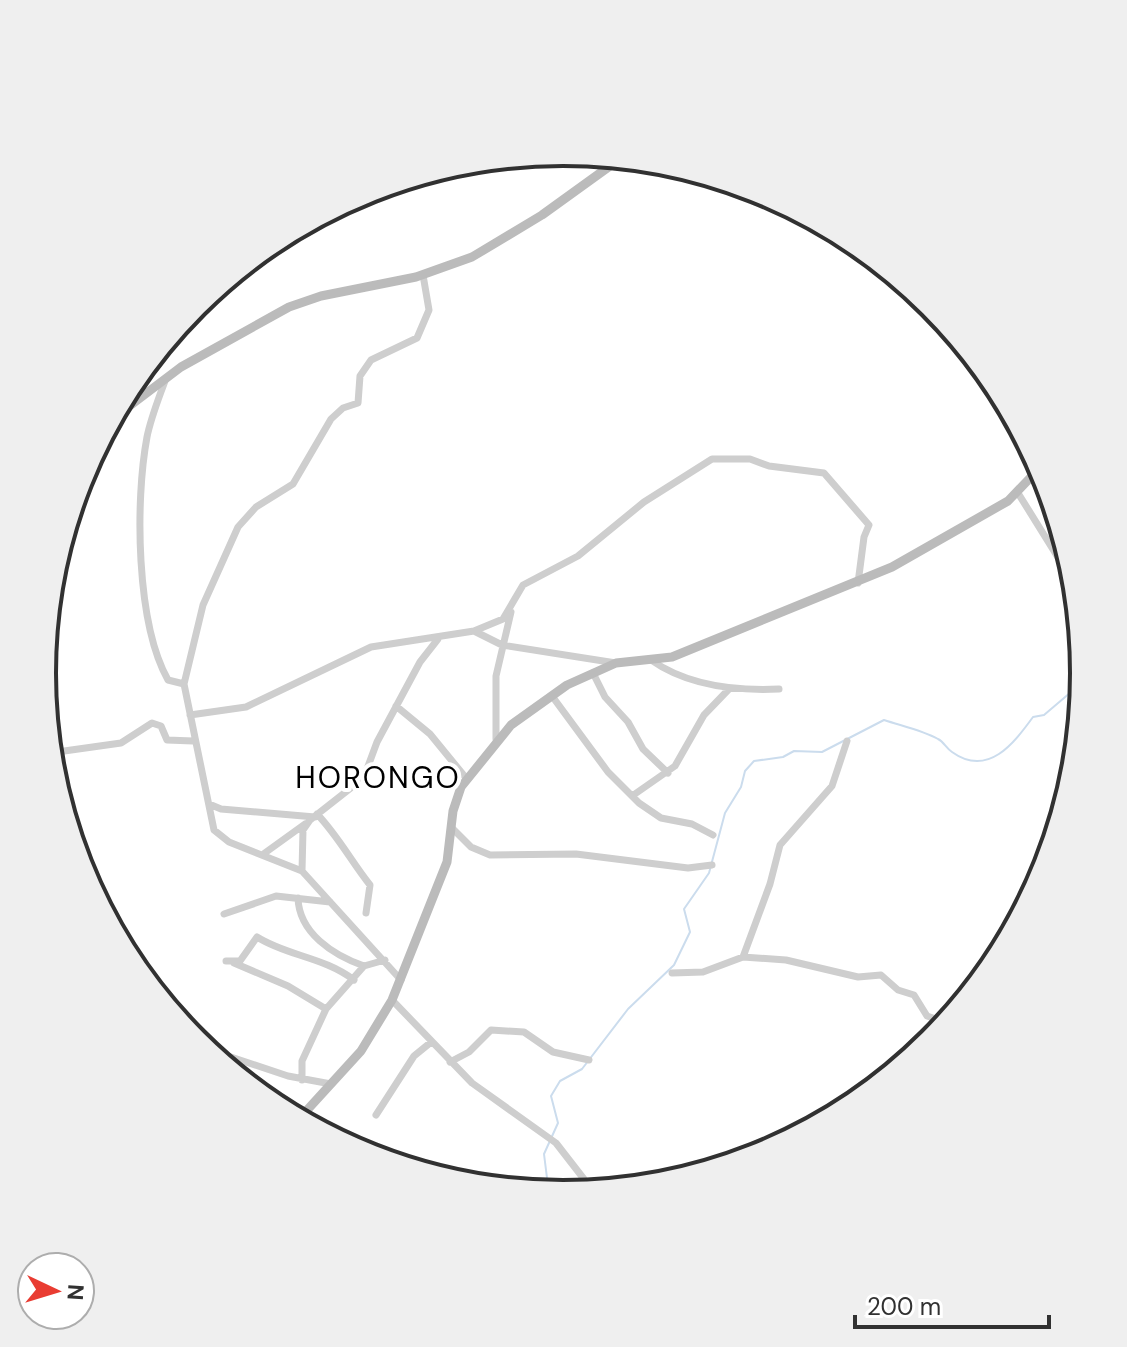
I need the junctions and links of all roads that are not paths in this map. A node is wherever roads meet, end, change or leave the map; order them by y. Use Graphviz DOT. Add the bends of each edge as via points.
graph roads {
  1 [pos="607,168"];
  2 [pos="423,275"];
  3 [pos="166,378"];
  4 [pos="137,399"];
  5 [pos="1030,475"];
  6 [pos="1018,493"];
  7 [pos="1057,556"];
  8 [pos="858,583"];
  9 [pos="511,609"];
  10 [pos="474,631"];
  11 [pos="438,639"];
  12 [pos="502,645"];
  13 [pos="651,660"];
  14 [pos="616,663"];
  15 [pos="593,673"];
  16 [pos="184,684"];
  17 [pos="730,688"];
  18 [pos="779,689"];
  19 [pos="552,696"];
  20 [pos="396,706"];
  21 [pos="190,715"];
  22 [pos="496,739"];
  23 [pos="193,741"];
  24 [pos="847,741"];
  25 [pos="62,751"];
  26 [pos="668,773"];
  27 [pos="466,778"];
  28 [pos="632,796"];
  29 [pos="209,804"];
  30 [pos="314,817"];
  31 [pos="452,828"];
  32 [pos="713,835"];
  33 [pos="262,855"];
  34 [pos="712,865"];
  35 [pos="302,871"];
  36 [pos="298,898"];
  37 [pos="330,902"];
  38 [pos="366,913"];
  39 [pos="224,914"];
  40 [pos="743,957"];
  41 [pos="385,960"];
  42 [pos="364,966"];
  43 [pos="672,973"];
  44 [pos="354,980"];
  45 [pos="401,980"];
  46 [pos="392,1000"];
  47 [pos="326,1009"];
  48 [pos="935,1019"];
  49 [pos="430,1043"];
  50 [pos="231,1057"];
  51 [pos="589,1060"];
  52 [pos="450,1062"];
  53 [pos="302,1080"];
  54 [pos="331,1084"];
  55 [pos="306,1111"];
  56 [pos="376,1115"];
  57 [pos="585,1180"];
  1 -- 2 [label="street" via="494,245"];
  2 -- 3 [label="street" via="304,300"];
  2 -- 16 [label="street" via="429,310 415,341 371,360 360,376 358,403 331,419 293,484 248,513 232,535 203,605"];
  3 -- 4 [label="street"];
  3 -- 16 [label="street" via="144,461 142,580 153,648 168,680"];
  5 -- 6 [label="street"];
  6 -- 7 [label="street"];
  6 -- 8 [label="street"];
  8 -- 9 [label="street" via="869,525 827,476 750,459 712,459 644,502 578,556 523,585"];
  8 -- 13 [label="street" via="754,620 672,657"];
  9 -- 10 [label="street" via="497,623"];
  9 -- 12 [label="street"];
  10 -- 11 [label="street"];
  10 -- 12 [label="street"];
  11 -- 20 [label="street"];
  11 -- 21 [label="street" via="371,647 246,707"];
  12 -- 14 [label="street"];
  12 -- 22 [label="street" via="496,676"];
  13 -- 14 [label="street"];
  13 -- 17 [label="street" via="668,672"];
  14 -- 15 [label="street"];
  15 -- 19 [label="street"];
  15 -- 26 [label="street" via="643,749"];
  16 -- 21 [label="street"];
  17 -- 18 [label="street"];
  17 -- 26 [label="street" via="704,715"];
  19 -- 22 [label="street"];
  19 -- 28 [label="street"];
  20 -- 27 [label="street" via="423,727"];
  20 -- 30 [label="street" via="360,779"];
  21 -- 23 [label="street"];
  22 -- 27 [label="street"];
  23 -- 25 [label="street" via="167,740 161,726 152,723 121,743"];
  23 -- 29 [label="street"];
  24 -- 40 [label="street" via="832,786 780,845"];
  26 -- 28 [label="street"];
  27 -- 31 [label="street" via="457,795"];
  28 -- 32 [label="street" via="661,818"];
  29 -- 30 [label="street"];
  29 -- 33 [label="street" via="216,833"];
  30 -- 33 [label="street"];
  30 -- 35 [label="street" via="302,833"];
  30 -- 38 [label="street" via="337,837 370,885"];
  31 -- 34 [label="street" via="471,847 490,855 576,854 688,868"];
  31 -- 45 [label="street" via="441,879"];
  33 -- 35 [label="street"];
  35 -- 37 [label="street"];
  36 -- 37 [label="street"];
  36 -- 39 [label="street" via="266,897"];
  36 -- 42 [label="street" via="300,918 318,940"];
  37 -- 41 [label="street"];
  40 -- 43 [label="street" via="703,972"];
  40 -- 48 [label="street" via="786,960 858,977 881,975 898,990 914,995 927,1016"];
  41 -- 42 [label="street"];
  41 -- 45 [label="street"];
  42 -- 44 [label="street"];
  44 -- 47 [label="street"];
  44 -- 47 [label="street" via="323,961 257,937 241,959 230,962"];
  45 -- 46 [label="street"];
  46 -- 49 [label="street"];
  46 -- 54 [label="street" via="361,1051"];
  47 -- 53 [label="street" via="302,1061"];
  49 -- 52 [label="street"];
  49 -- 56 [label="street" via="414,1056"];
  50 -- 53 [label="street"];
  51 -- 52 [label="street" via="553,1052 524,1032 491,1030"];
  52 -- 57 [label="street" via="488,1096 539,1128"];
  53 -- 54 [label="street"];
  54 -- 55 [label="street"];
}
